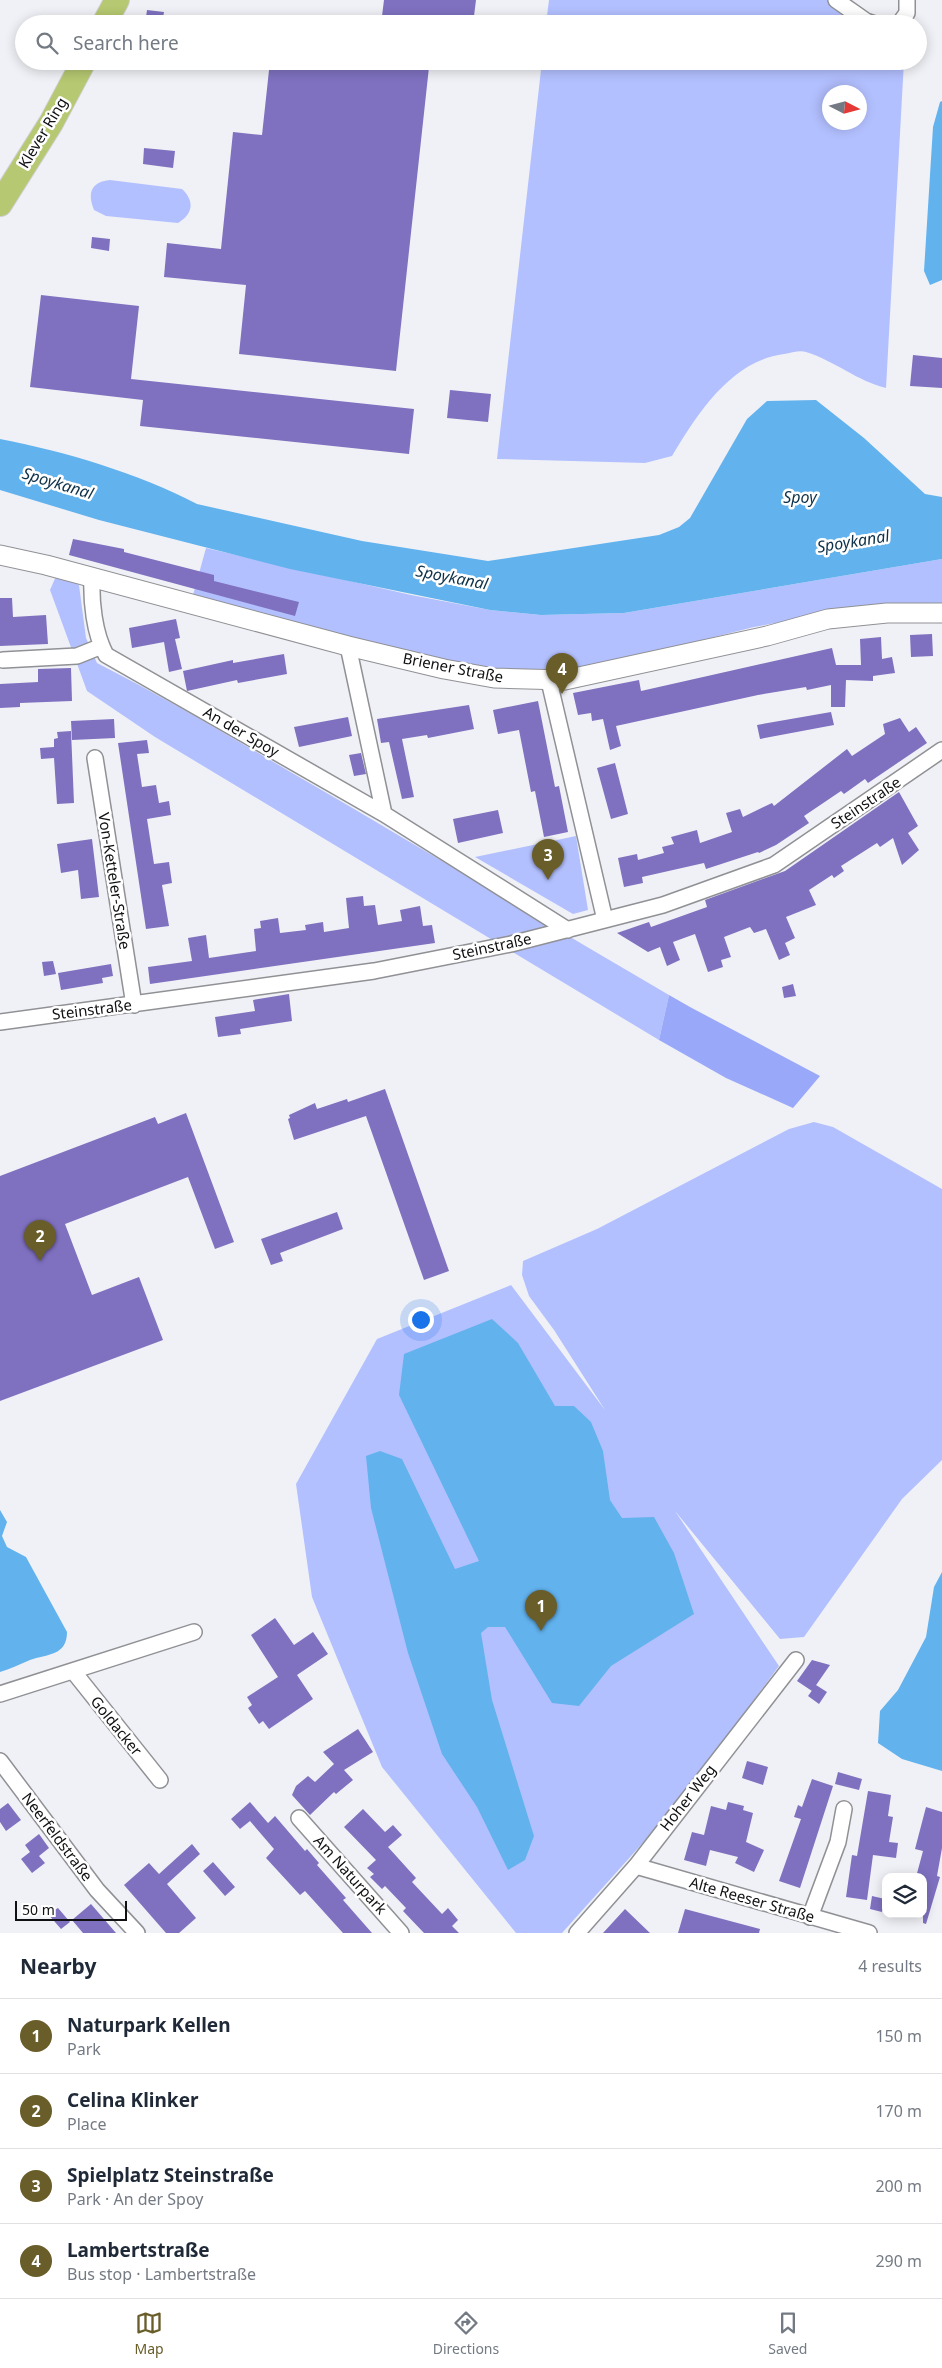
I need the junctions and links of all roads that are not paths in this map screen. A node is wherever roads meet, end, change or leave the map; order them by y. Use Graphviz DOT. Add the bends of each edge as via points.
graph roads {
  1 [pos="117,0"];
  2 [pos="836,0"];
  3 [pos="109,15"];
  4 [pos="856,15"];
  5 [pos="79,70"];
  6 [pos="0,204"];
  7 [pos="0,555"];
  8 [pos="92,577"];
  9 [pos="942,613"];
  10 [pos="102,646"];
  11 [pos="348,646"];
  12 [pos="2,660"];
  13 [pos="549,681"];
  14 [pos="942,750"];
  15 [pos="95,758"];
  16 [pos="384,814"];
  17 [pos="605,920"];
  18 [pos="568,930"];
  19 [pos="134,1004"];
  20 [pos="0,1022"];
  21 [pos="194,1632"];
  22 [pos="796,1660"];
  23 [pos="73,1671"];
  24 [pos="0,1694"];
  25 [pos="0,1761"];
  26 [pos="160,1780"];
  27 [pos="844,1809"];
  28 [pos="299,1818"];
  29 [pos="636,1866"];
  30 [pos="810,1917"];
  31 [pos="137,1933"];
  32 [pos="401,1933"];
  33 [pos="577,1933"];
  34 [pos="869,1933"];
  1 -- 3 [label="main road"];
  2 -- 4 [label="street"];
  5 -- 6 [label="main road, Klever Ring" via="51,123"];
  7 -- 8 [label="street, Briener Straße"];
  8 -- 10 [label="street" via="91,597"];
  8 -- 11 [label="street, Briener Straße"];
  9 -- 13 [label="street, Briener Straße" via="887,613 828,620 585,677"];
  10 -- 12 [label="street" via="77,656"];
  10 -- 16 [label="street, An der Spoy" via="106,655"];
  11 -- 13 [label="street, Briener Straße" via="494,678"];
  11 -- 16 [label="street"];
  13 -- 17 [label="street"];
  14 -- 17 [label="street, Steinstraße" via="774,864 663,905"];
  15 -- 19 [label="street, Von-Ketteler-Straße"];
  16 -- 18 [label="street, An der Spoy"];
  17 -- 18 [label="street, Steinstraße"];
  18 -- 19 [label="street, Steinstraße" via="374,971"];
  19 -- 20 [label="street, Steinstraße"];
  21 -- 23 [label="street"];
  22 -- 29 [label="street, Hoher Weg"];
  23 -- 24 [label="street"];
  23 -- 26 [label="street, Goldacker"];
  25 -- 31 [label="street, Neerfeldstraße" via="98,1890"];
  27 -- 30 [label="street" via="838,1842"];
  28 -- 32 [label="street, Am Naturpark"];
  29 -- 30 [label="street, Alte Reeser Straße"];
  29 -- 33 [label="street, Hoher Weg"];
  30 -- 34 [label="street, Alte Reeser Straße"];
}
